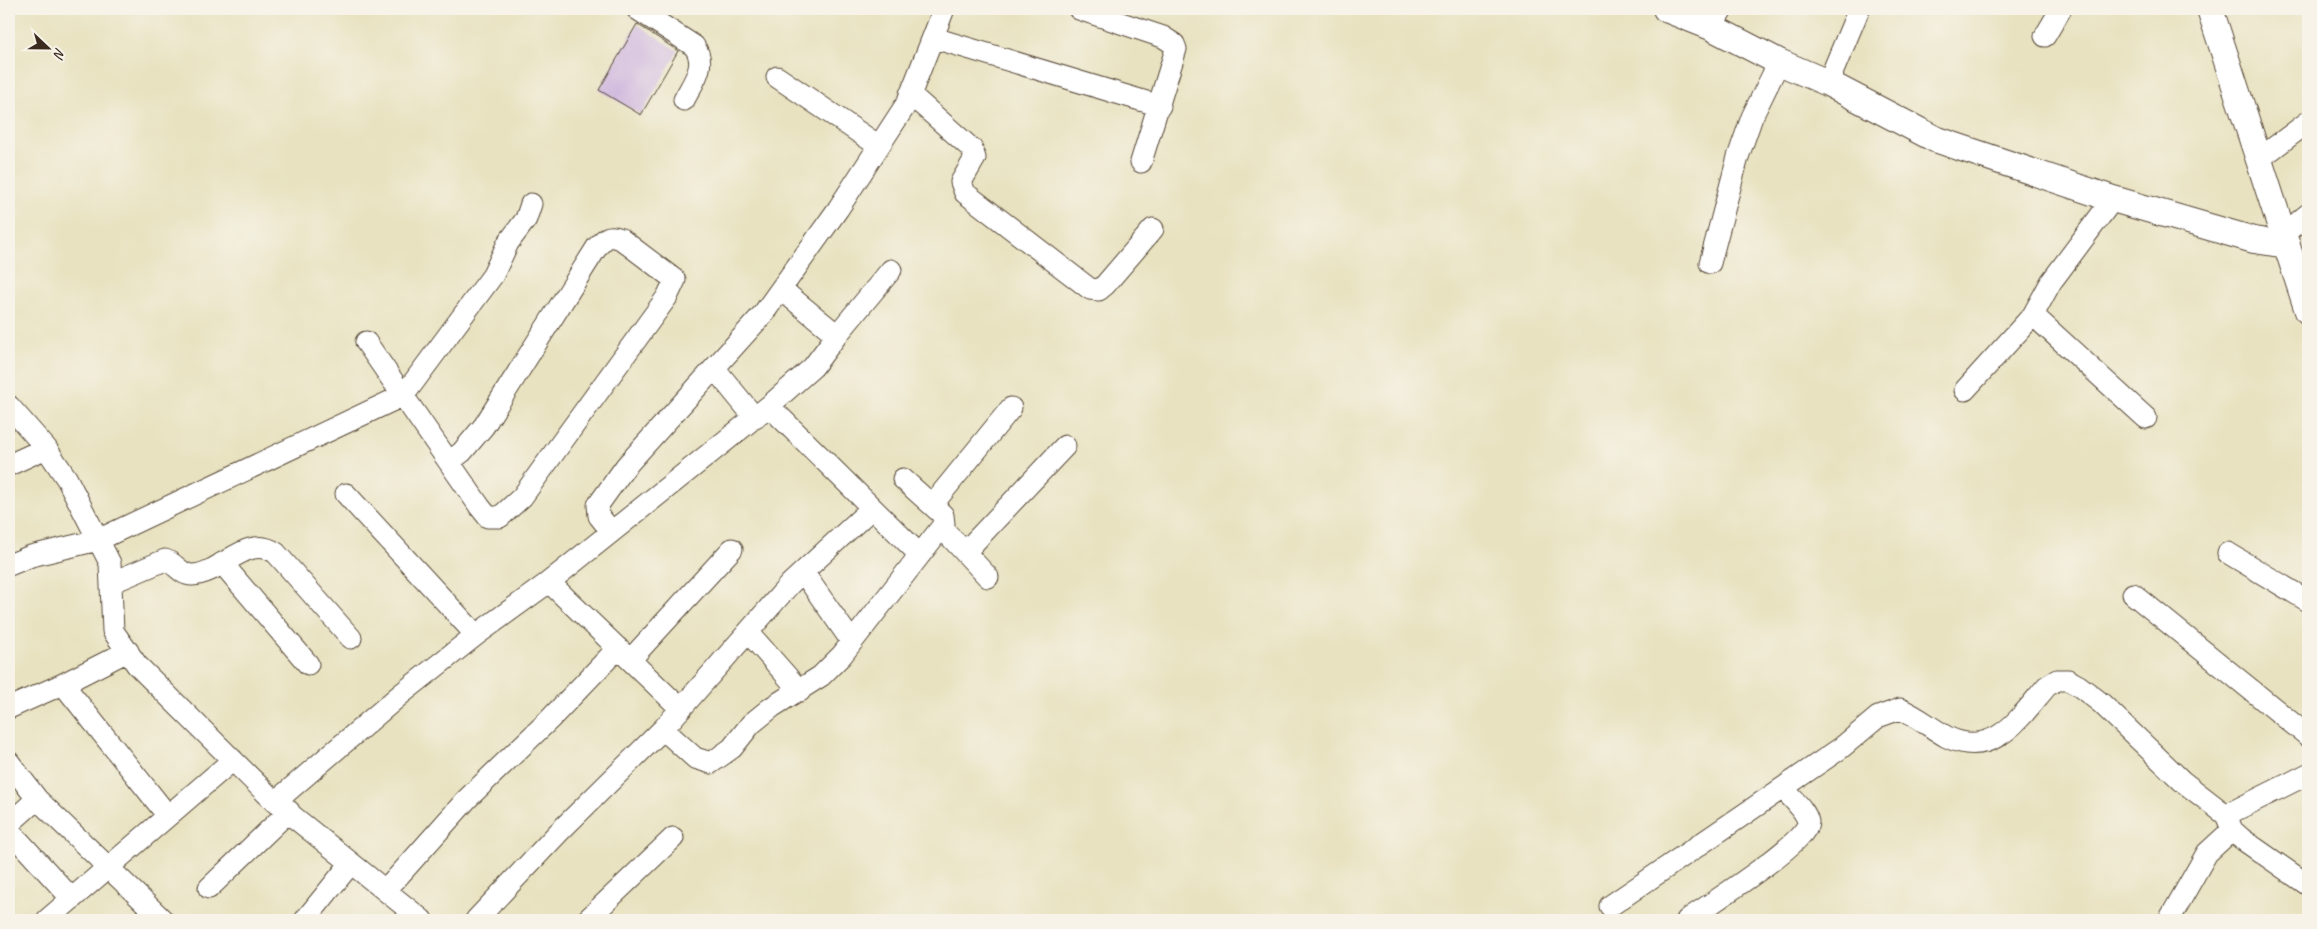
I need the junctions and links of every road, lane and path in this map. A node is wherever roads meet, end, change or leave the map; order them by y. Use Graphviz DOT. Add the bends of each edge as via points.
graph roads {
  1 [pos="637,9"];
  2 [pos="944,9"];
  3 [pos="1079,9"];
  4 [pos="1666,9"];
  5 [pos="1859,9"];
  6 [pos="2062,9"];
  7 [pos="2210,9"];
  8 [pos="1716,18"];
  9 [pos="2045,36"];
  10 [pos="934,38"];
  11 [pos="1779,62"];
  12 [pos="777,78"];
  13 [pos="1828,84"];
  14 [pos="910,94"];
  15 [pos="684,100"];
  16 [pos="1160,106"];
  17 [pos="2308,122"];
  18 [pos="879,146"];
  19 [pos="2259,159"];
  20 [pos="1140,162"];
  21 [pos="2113,199"];
  22 [pos="532,204"];
  23 [pos="2308,214"];
  24 [pos="1153,229"];
  25 [pos="2285,240"];
  26 [pos="1710,263"];
  27 [pos="891,270"];
  28 [pos="782,290"];
  29 [pos="2308,311"];
  30 [pos="2033,315"];
  31 [pos="837,335"];
  32 [pos="366,342"];
  33 [pos="715,369"];
  34 [pos="1965,390"];
  35 [pos="404,395"];
  36 [pos="9,407"];
  37 [pos="1011,408"];
  38 [pos="762,412"];
  39 [pos="2146,418"];
  40 [pos="1065,446"];
  41 [pos="46,448"];
  42 [pos="449,462"];
  43 [pos="9,465"];
  44 [pos="903,479"];
  45 [pos="346,494"];
  46 [pos="932,505"];
  47 [pos="872,508"];
  48 [pos="942,528"];
  49 [pos="611,531"];
  50 [pos="98,540"];
  51 [pos="732,549"];
  52 [pos="965,552"];
  53 [pos="2228,553"];
  54 [pos="920,555"];
  55 [pos="222,563"];
  56 [pos="9,564"];
  57 [pos="803,572"];
  58 [pos="988,577"];
  59 [pos="549,582"];
  60 [pos="111,583"];
  61 [pos="2133,594"];
  62 [pos="2308,601"];
  63 [pos="748,632"];
  64 [pos="476,635"];
  65 [pos="351,638"];
  66 [pos="852,642"];
  67 [pos="128,651"];
  68 [pos="624,653"];
  69 [pos="308,664"];
  70 [pos="63,684"];
  71 [pos="800,691"];
  72 [pos="9,708"];
  73 [pos="681,709"];
  74 [pos="663,729"];
  75 [pos="2308,736"];
  76 [pos="233,760"];
  77 [pos="9,762"];
  78 [pos="2308,774"];
  79 [pos="1783,788"];
  80 [pos="37,799"];
  81 [pos="282,806"];
  82 [pos="168,816"];
  83 [pos="2229,822"];
  84 [pos="9,824"];
  85 [pos="9,830"];
  86 [pos="673,838"];
  87 [pos="351,863"];
  88 [pos="107,868"];
  89 [pos="2308,885"];
  90 [pos="209,888"];
  91 [pos="386,890"];
  92 [pos="72,899"];
  93 [pos="1610,906"];
  94 [pos="47,920"];
  95 [pos="163,920"];
  96 [pos="305,920"];
  97 [pos="422,920"];
  98 [pos="476,920"];
  99 [pos="587,920"];
  100 [pos="1686,920"];
  101 [pos="2169,920"];
  1 -- 15 [label="street" via="694,46 698,52 699,70"];
  2 -- 10 [label="street"];
  3 -- 16 [label="street" via="1163,37 1174,44 1176,49"];
  4 -- 8 [label="street"];
  5 -- 13 [label="street"];
  6 -- 9 [label="street"];
  7 -- 19 [label="street"];
  8 -- 11 [label="street"];
  10 -- 14 [label="street"];
  10 -- 16 [label="street"];
  11 -- 13 [label="street"];
  11 -- 26 [label="street" via="1752,117 1738,157"];
  12 -- 18 [label="street"];
  13 -- 21 [label="street" via="1934,140"];
  14 -- 18 [label="street"];
  14 -- 24 [label="street" via="972,149 975,158 961,182 964,192 1090,289 1100,290"];
  16 -- 20 [label="street"];
  17 -- 19 [label="street"];
  18 -- 28 [label="street"];
  19 -- 25 [label="street"];
  21 -- 25 [label="street" via="2254,240"];
  21 -- 30 [label="street" via="2051,282"];
  22 -- 35 [label="street" via="526,219 508,242 493,275"];
  23 -- 25 [label="street"];
  25 -- 29 [label="street"];
  27 -- 31 [label="street"];
  28 -- 31 [label="street"];
  28 -- 33 [label="street"];
  30 -- 34 [label="street"];
  30 -- 39 [label="street"];
  31 -- 38 [label="street" via="813,367"];
  32 -- 35 [label="street"];
  33 -- 38 [label="street"];
  33 -- 49 [label="street" via="684,399 603,497 597,510"];
  35 -- 42 [label="street"];
  35 -- 50 [label="street"];
  36 -- 41 [label="street"];
  37 -- 46 [label="street"];
  38 -- 47 [label="street"];
  38 -- 49 [label="street"];
  40 -- 52 [label="street"];
  41 -- 43 [label="street"];
  41 -- 50 [label="street" via="67,479"];
  42 -- 42 [label="street" via="484,426 606,237 612,235 621,239 671,276 674,286 667,298 522,497 508,511 500,517 488,517"];
  44 -- 46 [label="street"];
  45 -- 64 [label="street"];
  46 -- 48 [label="street" via="943,515"];
  47 -- 54 [label="street"];
  47 -- 57 [label="street"];
  48 -- 52 [label="street"];
  48 -- 54 [label="street"];
  49 -- 59 [label="street"];
  50 -- 56 [label="street"];
  50 -- 60 [label="street" via="110,563"];
  51 -- 68 [label="street"];
  52 -- 58 [label="street"];
  53 -- 62 [label="street"];
  54 -- 66 [label="street"];
  55 -- 60 [label="street" via="201,574 185,574 166,560"];
  55 -- 65 [label="street" via="252,547 269,548"];
  55 -- 69 [label="street"];
  57 -- 63 [label="street"];
  57 -- 66 [label="street"];
  59 -- 64 [label="street"];
  59 -- 68 [label="street"];
  60 -- 67 [label="street" via="113,630"];
  61 -- 75 [label="street"];
  63 -- 71 [label="street"];
  63 -- 73 [label="street"];
  64 -- 81 [label="street" via="400,695"];
  66 -- 71 [label="street" via="821,676"];
  67 -- 70 [label="street"];
  67 -- 76 [label="street" via="137,665"];
  68 -- 73 [label="street"];
  68 -- 91 [label="street" via="467,799"];
  70 -- 72 [label="street"];
  70 -- 82 [label="street"];
  71 -- 74 [label="street" via="772,707 751,724 732,748 711,763 695,758"];
  73 -- 74 [label="street"];
  74 -- 98 [label="street"];
  76 -- 81 [label="street"];
  76 -- 82 [label="street"];
  77 -- 80 [label="street"];
  78 -- 83 [label="street"];
  79 -- 83 [label="street" via="1841,748 1878,717 1891,711 1900,709 1948,737 1979,744 2000,737 2048,686 2057,680 2068,680 2101,703 2182,782"];
  79 -- 93 [label="street"];
  79 -- 100 [label="street" via="1806,817 1809,823 1806,832 1790,847"];
  80 -- 84 [label="street"];
  80 -- 88 [label="street"];
  81 -- 87 [label="street"];
  81 -- 90 [label="street"];
  82 -- 88 [label="street"];
  83 -- 89 [label="street"];
  83 -- 101 [label="street" via="2207,853"];
  85 -- 92 [label="street"];
  86 -- 99 [label="street"];
  87 -- 91 [label="street"];
  87 -- 96 [label="street"];
  88 -- 92 [label="street"];
  88 -- 95 [label="street"];
  91 -- 97 [label="street"];
  92 -- 94 [label="street"];
}
